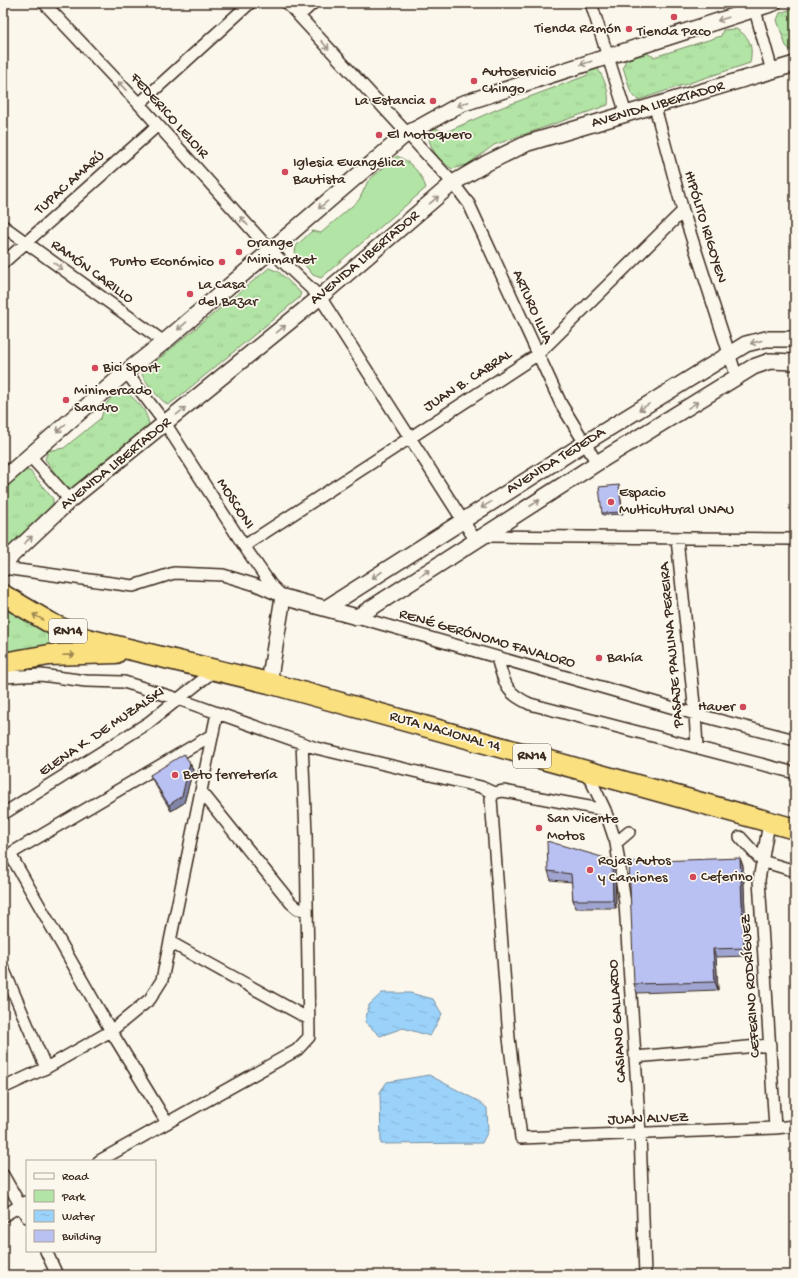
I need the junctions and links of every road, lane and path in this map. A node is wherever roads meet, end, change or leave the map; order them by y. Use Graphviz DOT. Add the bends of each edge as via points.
graph roads {
  1 [pos="44,3"];
  2 [pos="250,3"];
  3 [pos="287,3"];
  4 [pos="313,3"];
  5 [pos="591,3"];
  6 [pos="774,3"];
  7 [pos="754,6"];
  8 [pos="299,16"];
  9 [pos="608,56"];
  10 [pos="794,67"];
  11 [pos="772,71"];
  12 [pos="139,104"];
  13 [pos="655,107"];
  14 [pos="626,114"];
  15 [pos="158,125"];
  16 [pos="406,134"];
  17 [pos="453,183"];
  18 [pos="683,210"];
  19 [pos="3,226"];
  20 [pos="26,243"];
  21 [pos="270,250"];
  22 [pos="3,263"];
  23 [pos="320,297"];
  24 [pos="795,339"];
  25 [pos="164,342"];
  26 [pos="537,355"];
  27 [pos="729,355"];
  28 [pos="795,362"];
  29 [pos="126,372"];
  30 [pos="737,378"];
  31 [pos="165,423"];
  32 [pos="411,436"];
  33 [pos="585,443"];
  34 [pos="29,455"];
  35 [pos="597,464"];
  36 [pos="3,479"];
  37 [pos="70,500"];
  38 [pos="463,520"];
  39 [pos="480,538"];
  40 [pos="677,539"];
  41 [pos="795,539"];
  42 [pos="244,546"];
  43 [pos="4,569"];
  44 [pos="3,594"];
  45 [pos="283,597"];
  46 [pos="326,608"];
  47 [pos="357,617"];
  48 [pos="140,653"];
  49 [pos="497,658"];
  50 [pos="3,663"];
  51 [pos="216,670"];
  52 [pos="3,677"];
  53 [pos="270,683"];
  54 [pos="178,699"];
  55 [pos="217,713"];
  56 [pos="695,714"];
  57 [pos="212,735"];
  58 [pos="795,740"];
  59 [pos="302,743"];
  60 [pos="697,748"];
  61 [pos="587,772"];
  62 [pos="795,773"];
  63 [pos="201,791"];
  64 [pos="494,793"];
  65 [pos="605,810"];
  66 [pos="3,814"];
  67 [pos="769,823"];
  68 [pos="795,830"];
  69 [pos="629,832"];
  70 [pos="740,837"];
  71 [pos="616,842"];
  72 [pos="7,856"];
  73 [pos="762,861"];
  74 [pos="795,871"];
  75 [pos="307,910"];
  76 [pos="170,942"];
  77 [pos="3,968"];
  78 [pos="309,1019"];
  79 [pos="111,1031"];
  80 [pos="770,1045"];
  81 [pos="635,1057"];
  82 [pos="46,1068"];
  83 [pos="3,1088"];
  84 [pos="167,1123"];
  85 [pos="795,1126"];
  86 [pos="775,1128"];
  87 [pos="640,1134"];
  88 [pos="101,1160"];
  89 [pos="3,1175"];
  90 [pos="24,1203"];
  91 [pos="3,1216"];
  92 [pos="46,1252"];
  93 [pos="57,1275"];
  94 [pos="645,1275"];
  12 -- 1 [label="street, FEDERICO LELOIR, one-way"];
  2 -- 12 [label="street"];
  3 -- 8 [label="street, ARTURO ILLIA"];
  4 -- 8 [label="street"];
  5 -- 9 [label="street"];
  6 -- 7 [label="main road"];
  7 -- 9 [label="main road, one-way"];
  7 -- 11 [label="street"];
  8 -- 16 [label="street, ARTURO ILLIA, one-way"];
  9 -- 14 [label="street"];
  9 -- 16 [label="main road, one-way" via="461,104"];
  10 -- 11 [label="main road, AVENIDA LIBERTADOR"];
  11 -- 13 [label="main road, AVENIDA LIBERTADOR"];
  12 -- 15 [label="street, FEDERICO LELOIR"];
  13 -- 14 [label="main road, AVENIDA LIBERTADOR"];
  13 -- 18 [label="street, HIPÓLITO IRIGOYEN"];
  14 -- 17 [label="main road, AVENIDA LIBERTADOR" via="528,143 486,163"];
  15 -- 20 [label="street, TUPAC AMARÚ"];
  21 -- 15 [label="street, FEDERICO LELOIR, one-way"];
  16 -- 17 [label="street, ARTURO ILLIA"];
  16 -- 21 [label="main road, one-way"];
  23 -- 17 [label="main road, AVENIDA LIBERTADOR, one-way"];
  17 -- 26 [label="street, ARTURO ILLIA" via="469,204"];
  18 -- 26 [label="street, JUAN B. CABRAL"];
  18 -- 27 [label="street, HIPÓLITO IRIGOYEN"];
  19 -- 20 [label="street, RAMÓN CARILLO"];
  20 -- 22 [label="street, TUPAC AMARÚ"];
  20 -- 25 [label="street, RAMÓN CARILLO, one-way"];
  21 -- 23 [label="street, FEDERICO LELOIR"];
  21 -- 25 [label="main road, one-way"];
  31 -- 23 [label="main road, AVENIDA LIBERTADOR, one-way"];
  23 -- 32 [label="street, FEDERICO LELOIR"];
  24 -- 27 [label="main road, AVENIDA TEJEDA, one-way" via="766,339 746,344"];
  25 -- 29 [label="main road"];
  26 -- 32 [label="street, JUAN B. CABRAL"];
  26 -- 33 [label="street, ARTURO ILLIA" via="561,404"];
  27 -- 30 [label="street, HIPÓLITO IRIGOYEN"];
  27 -- 33 [label="main road, AVENIDA TEJEDA, one-way"];
  28 -- 30 [label="main road, AVENIDA TEJEDA" via="770,362 753,367"];
  29 -- 31 [label="street, MOSCONI"];
  29 -- 34 [label="main road, one-way"];
  35 -- 30 [label="main road, AVENIDA TEJEDA, one-way"];
  31 -- 37 [label="main road, AVENIDA LIBERTADOR"];
  31 -- 42 [label="street, MOSCONI"];
  32 -- 38 [label="street, FEDERICO LELOIR"];
  32 -- 42 [label="street, JUAN B. CABRAL"];
  33 -- 35 [label="street, ARTURO ILLIA"];
  33 -- 38 [label="main road, AVENIDA TEJEDA, one-way"];
  34 -- 36 [label="main road"];
  34 -- 37 [label="street"];
  39 -- 35 [label="main road, AVENIDA TEJEDA, one-way"];
  43 -- 37 [label="main road, AVENIDA LIBERTADOR, one-way" via="12,555"];
  38 -- 39 [label="street, FEDERICO LELOIR"];
  38 -- 46 [label="main road, AVENIDA TEJEDA, one-way"];
  39 -- 40 [label="street"];
  47 -- 39 [label="main road, AVENIDA TEJEDA, one-way"];
  40 -- 41 [label="street"];
  40 -- 56 [label="street, PASAJE PAULINA PEREIRA"];
  42 -- 45 [label="street, MOSCONI" via="271,585"];
  43 -- 45 [label="street" via="133,586 174,573 223,575"];
  48 -- 44 [label="highway, RUTA NACIONAL 14 / RN14, one-way" via="87,639 54,625"];
  45 -- 46 [label="main road"];
  45 -- 53 [label="main road"];
  46 -- 47 [label="main road"];
  47 -- 49 [label="street, RENÉ GERÓNOMO FAVALORO"];
  50 -- 48 [label="highway, RUTA NACIONAL 14 / RN14, one-way" via="49,655"];
  48 -- 51 [label="highway, RUTA NACIONAL 14 / RN14"];
  49 -- 56 [label="street, RENÉ GERÓNOMO FAVALORO"];
  49 -- 60 [label="street" via="505,682 514,697 525,702"];
  51 -- 53 [label="highway, RUTA NACIONAL 14 / RN14"];
  51 -- 54 [label="street, ELENA K. DE MUZALSKI"];
  52 -- 54 [label="street" via="41,675 86,681 124,682"];
  53 -- 61 [label="highway, RUTA NACIONAL 14 / RN14"];
  54 -- 55 [label="street"];
  54 -- 66 [label="street, ELENA K. DE MUZALSKI" via="148,723"];
  55 -- 57 [label="street"];
  55 -- 59 [label="street"];
  56 -- 58 [label="street, RENÉ GERÓNOMO FAVALORO"];
  56 -- 60 [label="street, PASAJE PAULINA PEREIRA"];
  57 -- 63 [label="street"];
  57 -- 72 [label="street"];
  59 -- 64 [label="street" via="482,787"];
  59 -- 75 [label="street"];
  60 -- 62 [label="street"];
  61 -- 65 [label="street, CASIANO GALLARDO"];
  61 -- 67 [label="highway, RUTA NACIONAL 14 / RN14"];
  63 -- 75 [label="street" via="290,903 298,909"];
  63 -- 76 [label="street"];
  64 -- 65 [label="street" via="503,791"];
  64 -- 87 [label="street, JUAN ALVEZ" via="491,799 504,975 521,1138"];
  65 -- 71 [label="street, CASIANO GALLARDO"];
  67 -- 68 [label="highway, RUTA NACIONAL 14 / RN14"];
  67 -- 73 [label="street, CEFERINO RODRÍGUEZ"];
  69 -- 71 [label="street"];
  70 -- 73 [label="street"];
  71 -- 81 [label="street, CASIANO GALLARDO" via="625,903"];
  72 -- 79 [label="street"];
  73 -- 74 [label="street"];
  73 -- 80 [label="street, CEFERINO RODRÍGUEZ" via="759,880"];
  75 -- 78 [label="street"];
  76 -- 78 [label="street"];
  76 -- 79 [label="street" via="162,980 150,999"];
  77 -- 82 [label="street"];
  78 -- 84 [label="street" via="309,1037 297,1050"];
  79 -- 82 [label="street"];
  79 -- 84 [label="street"];
  80 -- 81 [label="street"];
  80 -- 86 [label="street, CEFERINO RODRÍGUEZ"];
  81 -- 87 [label="street, CASIANO GALLARDO"];
  82 -- 83 [label="street"];
  84 -- 88 [label="street"];
  85 -- 86 [label="street"];
  86 -- 87 [label="street, JUAN ALVEZ"];
  87 -- 94 [label="street, CASIANO GALLARDO"];
  89 -- 90 [label="street"];
  90 -- 91 [label="street"];
  92 -- 93 [label="street"];
}
